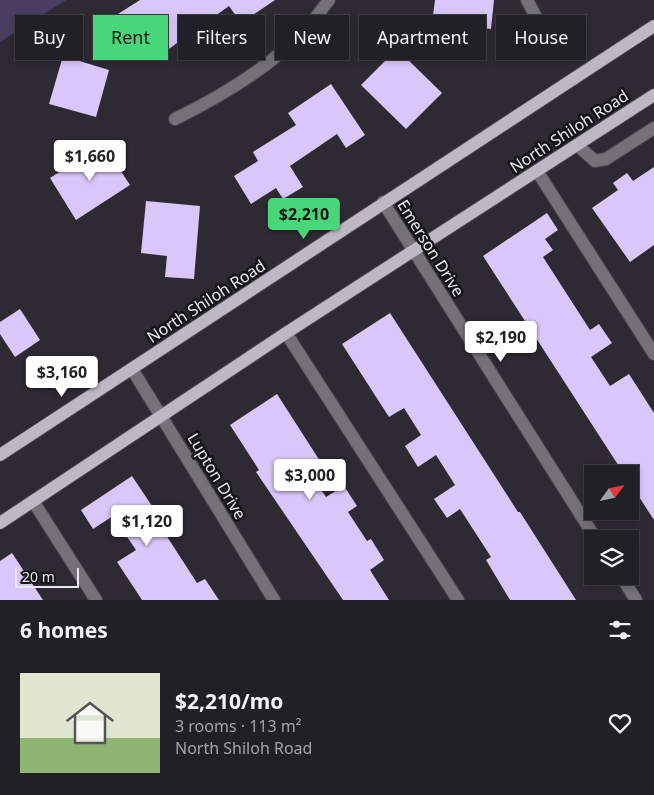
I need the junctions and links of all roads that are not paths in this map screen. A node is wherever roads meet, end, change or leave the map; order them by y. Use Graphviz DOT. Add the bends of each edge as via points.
graph roads {
  1 [pos="329,0"];
  2 [pos="527,0"];
  3 [pos="535,15"];
  4 [pos="654,26"];
  5 [pos="654,95"];
  6 [pos="175,119"];
  7 [pos="654,128"];
  8 [pos="577,145"];
  9 [pos="537,171"];
  10 [pos="383,202"];
  11 [pos="413,250"];
  12 [pos="286,333"];
  13 [pos="654,354"];
  14 [pos="132,368"];
  15 [pos="162,416"];
  16 [pos="0,455"];
  17 [pos="33,502"];
  18 [pos="0,523"];
  19 [pos="590,530"];
  20 [pos="627,585"];
  21 [pos="96,600"];
  22 [pos="274,600"];
  23 [pos="458,600"];
  24 [pos="636,600"];
  1 -- 6 [label="street" via="306,30 280,54 205,104"];
  2 -- 3 [label="street"];
  4 -- 10 [label="main road, North Shiloh Road"];
  5 -- 8 [label="main road, North Shiloh Road"];
  7 -- 8 [label="street" via="606,159 595,161"];
  8 -- 9 [label="main road, North Shiloh Road"];
  9 -- 11 [label="main road, North Shiloh Road"];
  9 -- 13 [label="street"];
  10 -- 11 [label="street, Emerson Drive"];
  10 -- 14 [label="main road, North Shiloh Road"];
  11 -- 12 [label="main road, North Shiloh Road"];
  11 -- 19 [label="street, Emerson Drive"];
  12 -- 15 [label="main road, North Shiloh Road"];
  12 -- 23 [label="street"];
  14 -- 15 [label="street, Lupton Drive"];
  14 -- 16 [label="main road, North Shiloh Road"];
  15 -- 17 [label="main road, North Shiloh Road"];
  15 -- 22 [label="street, Lupton Drive"];
  17 -- 18 [label="main road, North Shiloh Road"];
  17 -- 21 [label="street"];
  20 -- 24 [label="street"];
}
